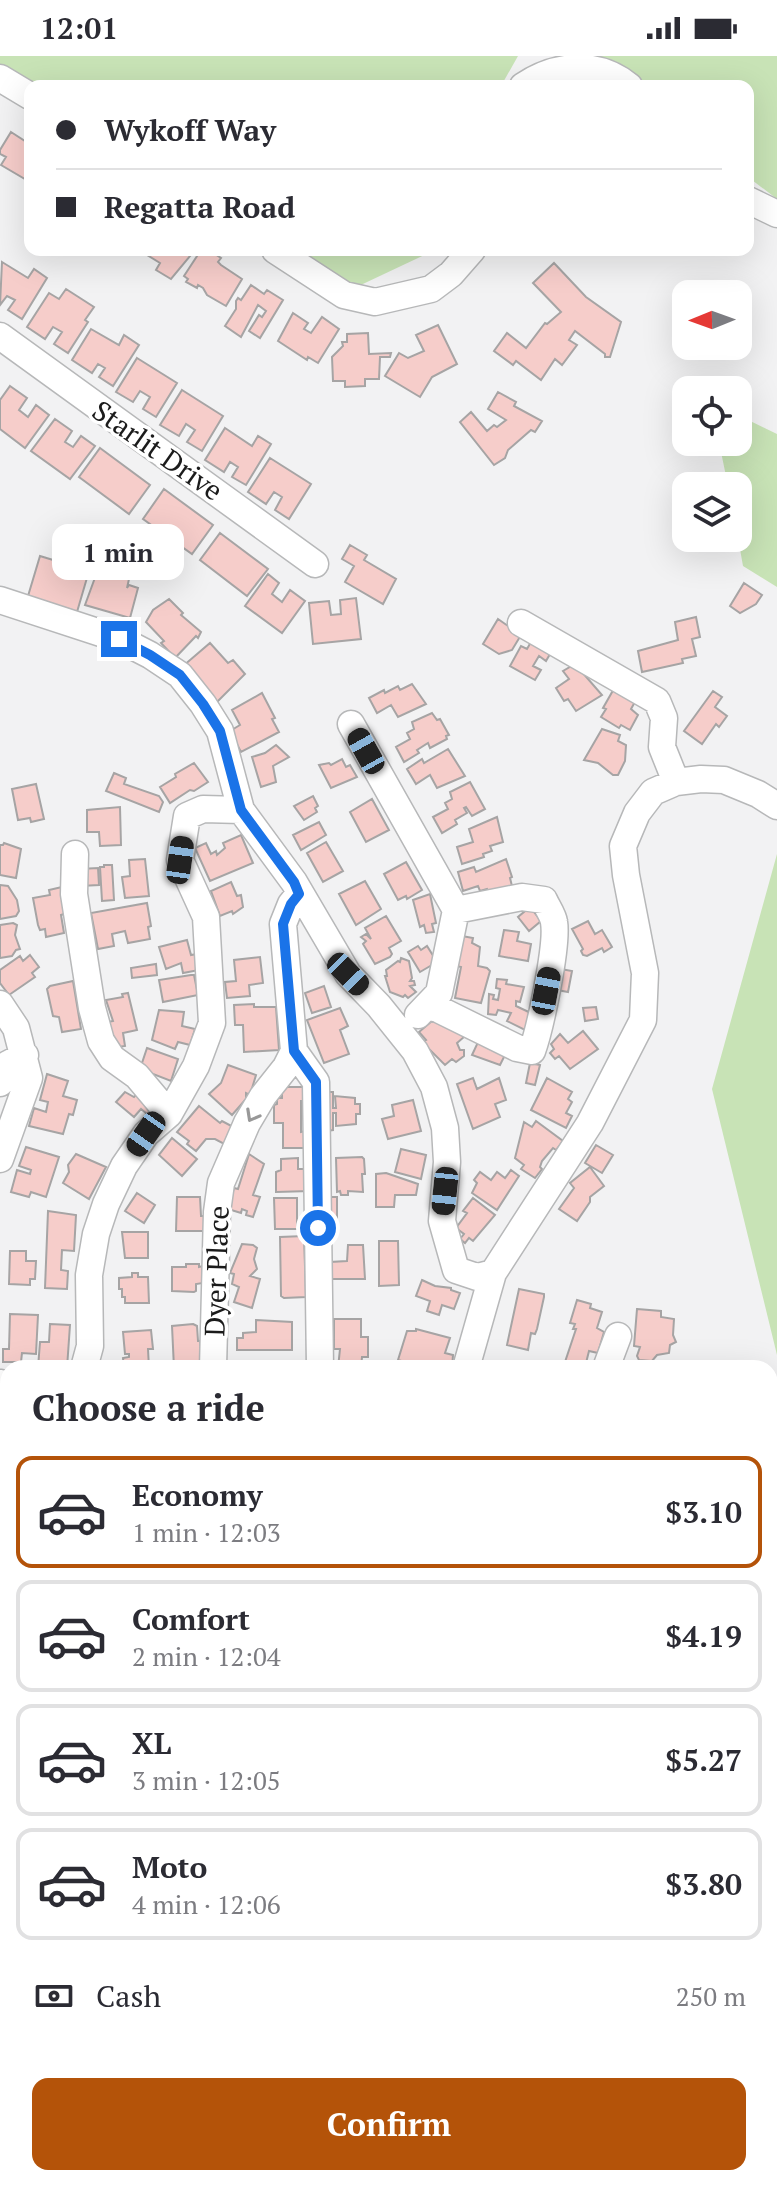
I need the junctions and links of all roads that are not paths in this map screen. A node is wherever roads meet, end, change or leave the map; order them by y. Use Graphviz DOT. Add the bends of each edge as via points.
graph roads {
  1 [pos="0,78"];
  2 [pos="532,80"];
  3 [pos="618,80"];
  4 [pos="24,92"];
  5 [pos="754,203"];
  6 [pos="777,214"];
  7 [pos="284,256"];
  8 [pos="467,256"];
  9 [pos="0,336"];
  10 [pos="315,564"];
  11 [pos="0,600"];
  12 [pos="521,623"];
  13 [pos="351,724"];
  14 [pos="676,782"];
  15 [pos="777,806"];
  16 [pos="241,810"];
  17 [pos="75,854"];
  18 [pos="299,894"];
  19 [pos="456,910"];
  20 [pos="0,1004"];
  21 [pos="427,1006"];
  22 [pos="401,1034"];
  23 [pos="294,1051"];
  24 [pos="25,1055"];
  25 [pos="0,1083"];
  26 [pos="169,1114"];
  27 [pos="0,1159"];
  28 [pos="493,1273"];
  29 [pos="618,1336"];
  30 [pos="475,1337"];
  31 [pos="86,1360"];
  32 [pos="213,1360"];
  33 [pos="320,1360"];
  34 [pos="468,1360"];
  35 [pos="479,1360"];
  36 [pos="609,1360"];
  1 -- 4 [label="street"];
  2 -- 3 [label="street" via="570,67 599,69"];
  5 -- 6 [label="street"];
  7 -- 8 [label="street" via="344,295 375,302 431,289"];
  9 -- 10 [label="street, Starlit Drive"];
  11 -- 16 [label="street" via="119,639 180,675 220,731"];
  12 -- 14 [label="street" via="657,701 664,718 662,747"];
  13 -- 19 [label="street"];
  14 -- 15 [label="street" via="724,780"];
  14 -- 28 [label="street" via="653,792 623,846 645,973 643,1020 590,1123"];
  16 -- 18 [label="street"];
  16 -- 26 [label="street" via="203,809 187,816 180,860 206,917 212,1023"];
  17 -- 26 [label="street" via="74,894 101,1041"];
  18 -- 22 [label="street" via="348,974"];
  18 -- 23 [label="street" via="283,924"];
  19 -- 21 [label="street" via="439,993"];
  19 -- 21 [label="street" via="522,897 544,900 554,923 537,1038 532,1051 517,1048"];
  20 -- 24 [label="street"];
  21 -- 22 [label="street"];
  22 -- 28 [label="street" via="434,1087 445,1128 442,1221 456,1270 477,1277"];
  23 -- 32 [label="street, Dyer Place, one-way" via="247,1123 221,1183"];
  23 -- 33 [label="street" via="316,1082"];
  24 -- 25 [label="street" via="8,1064"];
  24 -- 27 [label="street" via="29,1078"];
  26 -- 31 [label="street" via="146,1134 124,1166 101,1219 89,1275"];
  28 -- 30 [label="street"];
  29 -- 36 [label="street"];
  30 -- 34 [label="street"];
  30 -- 35 [label="street"];
}
